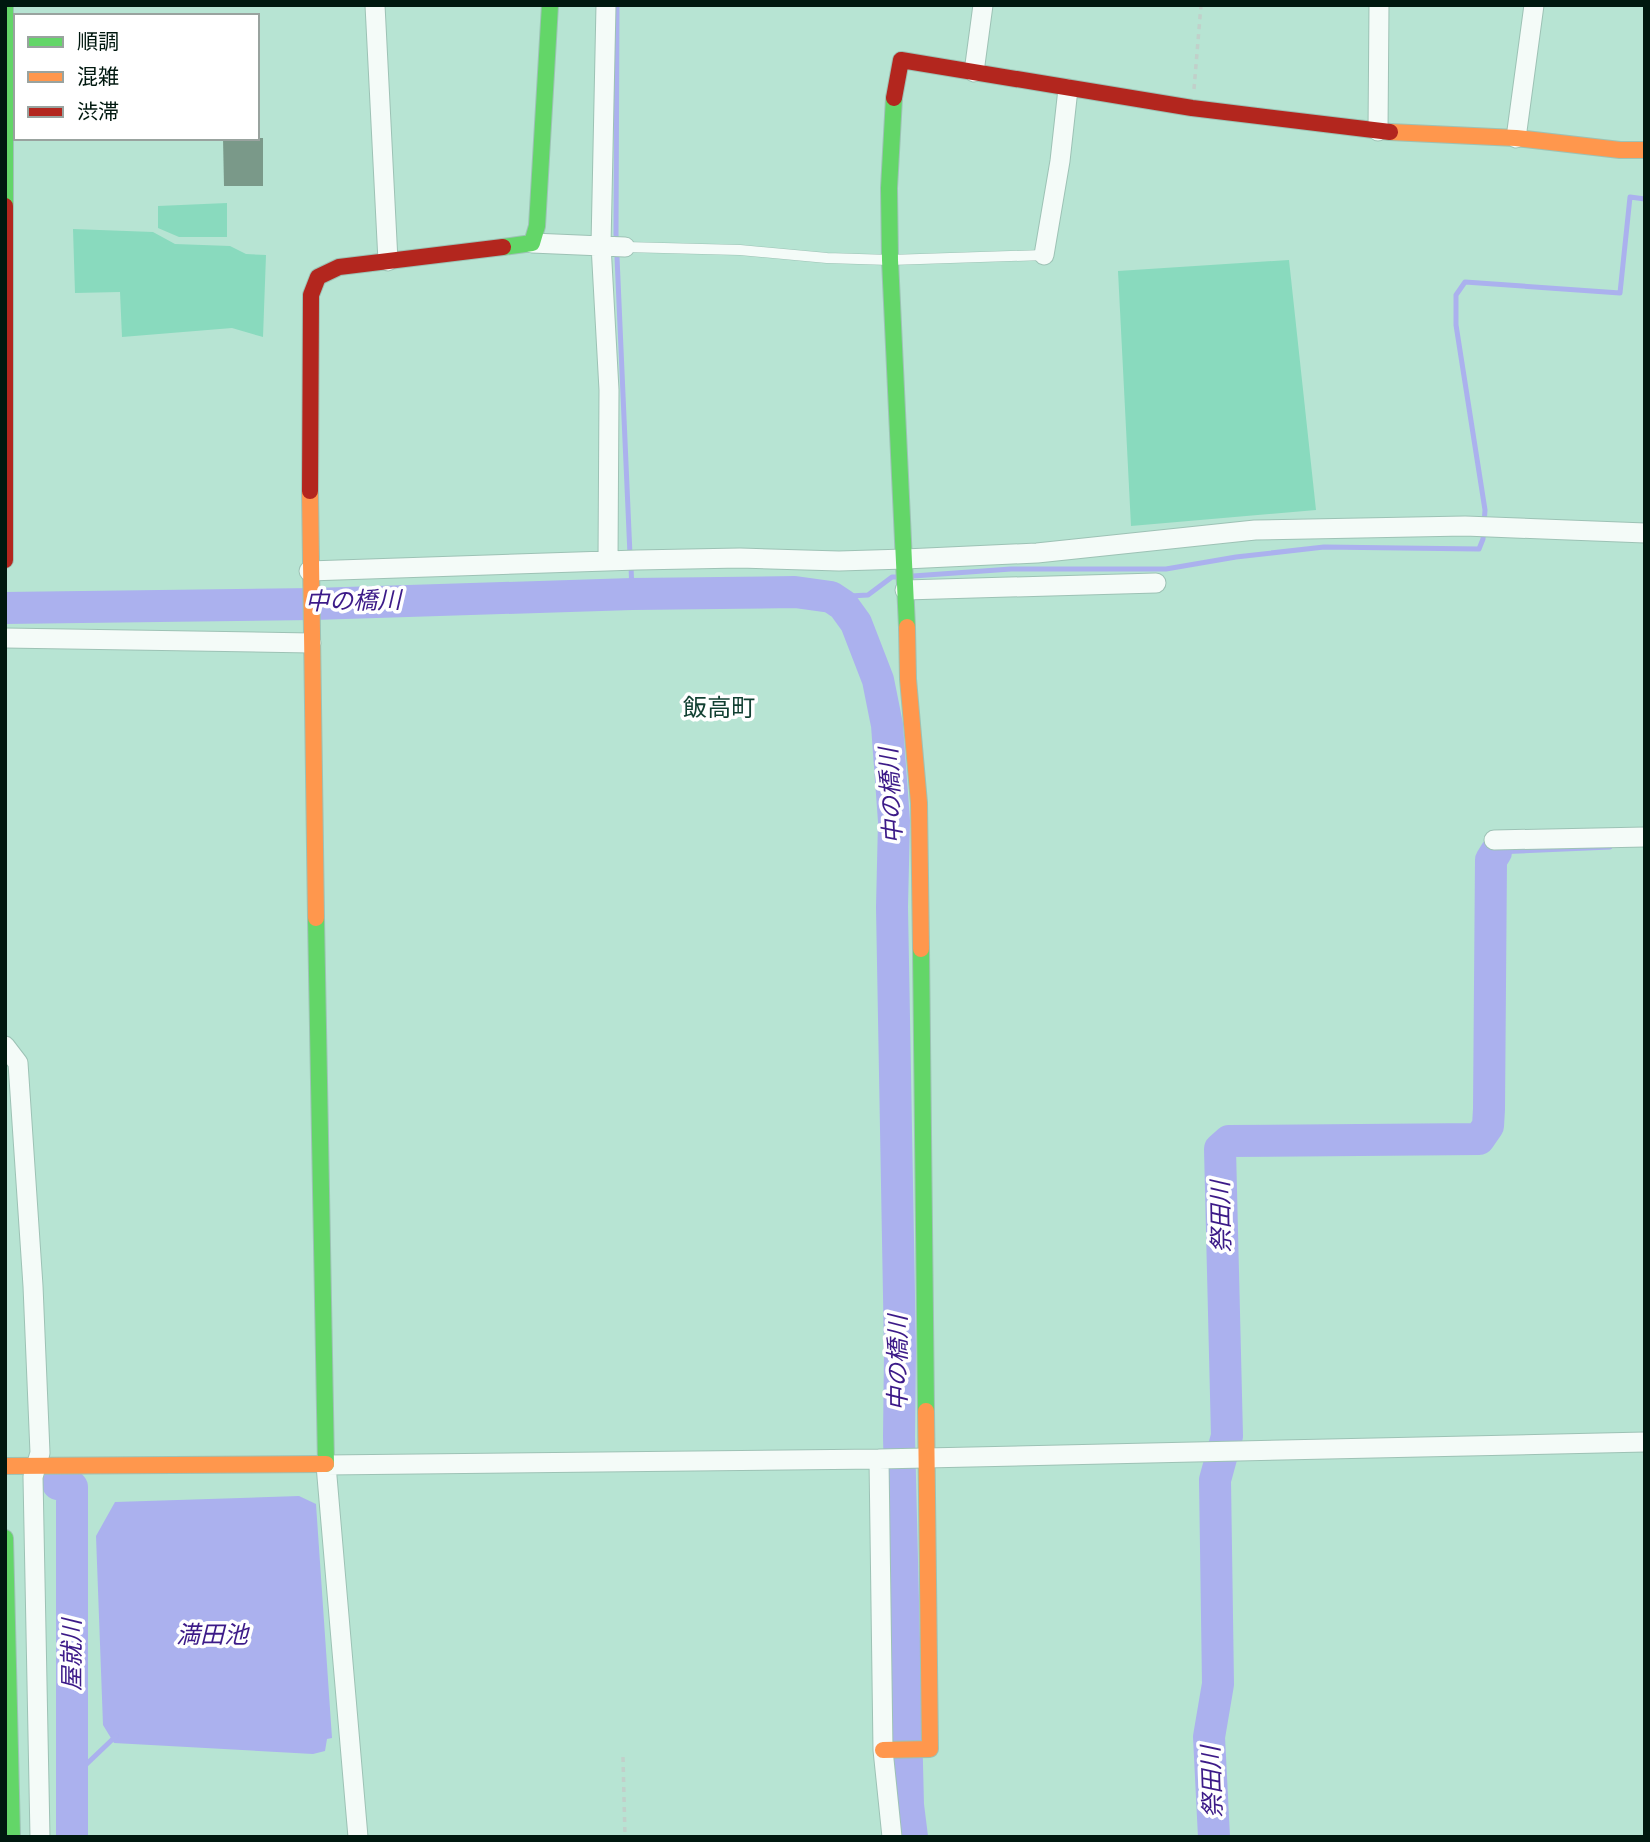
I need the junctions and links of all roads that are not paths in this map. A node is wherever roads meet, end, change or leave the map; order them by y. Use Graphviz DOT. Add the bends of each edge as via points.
graph roads {
  1 [pos="5,5"];
  2 [pos="375,5"];
  3 [pos="550,5"];
  4 [pos="606,5"];
  5 [pos="983,5"];
  6 [pos="1379,5"];
  7 [pos="1534,5"];
  8 [pos="975,72"];
  9 [pos="1068,89"];
  10 [pos="1378,131"];
  11 [pos="1516,138"];
  12 [pos="1645,150"];
  13 [pos="532,243"];
  14 [pos="611,246"];
  15 [pos="1044,255"];
  16 [pos="890,260"];
  17 [pos="388,261"];
  18 [pos="1645,533"];
  19 [pos="5,560"];
  20 [pos="621,561"];
  21 [pos="1037,569"];
  22 [pos="309,571"];
  23 [pos="905,575"];
  24 [pos="1156,583"];
  25 [pos="310,635"];
  26 [pos="5,638"];
  27 [pos="1645,837"];
  28 [pos="1494,841"];
  29 [pos="5,1045"];
  30 [pos="1645,1442"];
  31 [pos="924,1458"];
  32 [pos="881,1459"];
  33 [pos="37,1465"];
  34 [pos="326,1465"];
  35 [pos="5,1466"];
  36 [pos="5,1538"];
  37 [pos="886,1750"];
  38 [pos="5,1768"];
  39 [pos="6,1837"];
  40 [pos="12,1837"];
  41 [pos="40,1837"];
  42 [pos="358,1837"];
  43 [pos="892,1837"];
  1 -- 19 [label="main road"];
  2 -- 17 [label="street"];
  3 -- 13 [label="main road" via="537,226"];
  4 -- 14 [label="street"];
  5 -- 8 [label="street"];
  6 -- 10 [label="street"];
  7 -- 11 [label="street"];
  8 -- 9 [label="main road"];
  8 -- 16 [label="main road" via="901,60 894,98"];
  9 -- 10 [label="main road"];
  9 -- 15 [label="street"];
  10 -- 11 [label="main road"];
  11 -- 12 [label="main road"];
  13 -- 14 [label="street"];
  13 -- 17 [label="main road"];
  14 -- 16 [label="lane"];
  14 -- 20 [label="street" via="609,390"];
  15 -- 16 [label="lane"];
  16 -- 23 [label="main road"];
  17 -- 22 [label="main road" via="339,267 318,277 311,295"];
  18 -- 21 [label="street" via="1465,526 1255,530"];
  20 -- 22 [label="street"];
  20 -- 23 [label="street" via="839,561"];
  21 -- 23 [label="street"];
  21 -- 23 [label="street"];
  21 -- 24 [label="street"];
  22 -- 25 [label="main road"];
  23 -- 31 [label="main road" via="919,803"];
  25 -- 26 [label="street"];
  25 -- 34 [label="main road"];
  27 -- 28 [label="street"];
  29 -- 33 [label="street" via="18,1063 33,1286"];
  30 -- 31 [label="street"];
  31 -- 32 [label="street"];
  31 -- 37 [label="main road" via="930,1749"];
  32 -- 34 [label="street"];
  32 -- 37 [label="street"];
  33 -- 34 [label="main road"];
  33 -- 35 [label="main road"];
  33 -- 41 [label="street" via="33,1477"];
  34 -- 42 [label="street"];
  36 -- 40 [label="main road"];
  37 -- 43 [label="street"];
  38 -- 39 [label="main road"];
}
